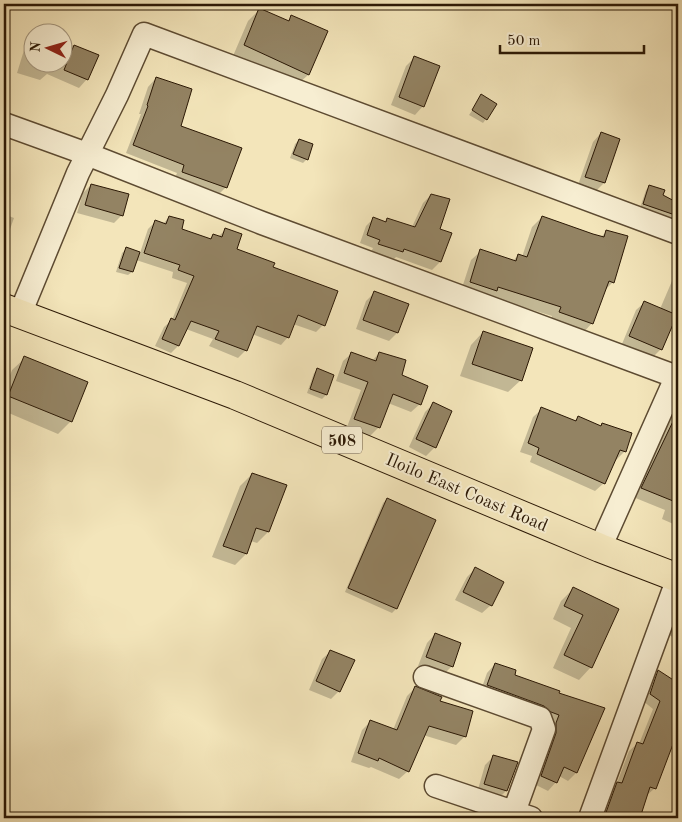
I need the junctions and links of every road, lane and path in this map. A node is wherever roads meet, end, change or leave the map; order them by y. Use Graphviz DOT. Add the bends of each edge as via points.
graph roads {
  1 [pos="4,124"];
  2 [pos="87,154"];
  3 [pos="678,232"];
  4 [pos="12,311"];
  5 [pos="677,375"];
  6 [pos="600,548"];
  7 [pos="678,578"];
  8 [pos="425,677"];
  9 [pos="436,786"];
  10 [pos="522,815"];
  11 [pos="590,818"];
  1 -- 2 [label="street"];
  2 -- 3 [label="street" via="144,34"];
  2 -- 4 [label="street"];
  2 -- 5 [label="street" via="262,223"];
  4 -- 6 [label="main road, Iloilo East Coast Road / 508" via="235,395"];
  5 -- 6 [label="street"];
  6 -- 7 [label="main road, Iloilo East Coast Road / 508"];
  7 -- 11 [label="street"];
  8 -- 10 [label="street" via="540,718 544,729"];
  9 -- 10 [label="street"];
}
